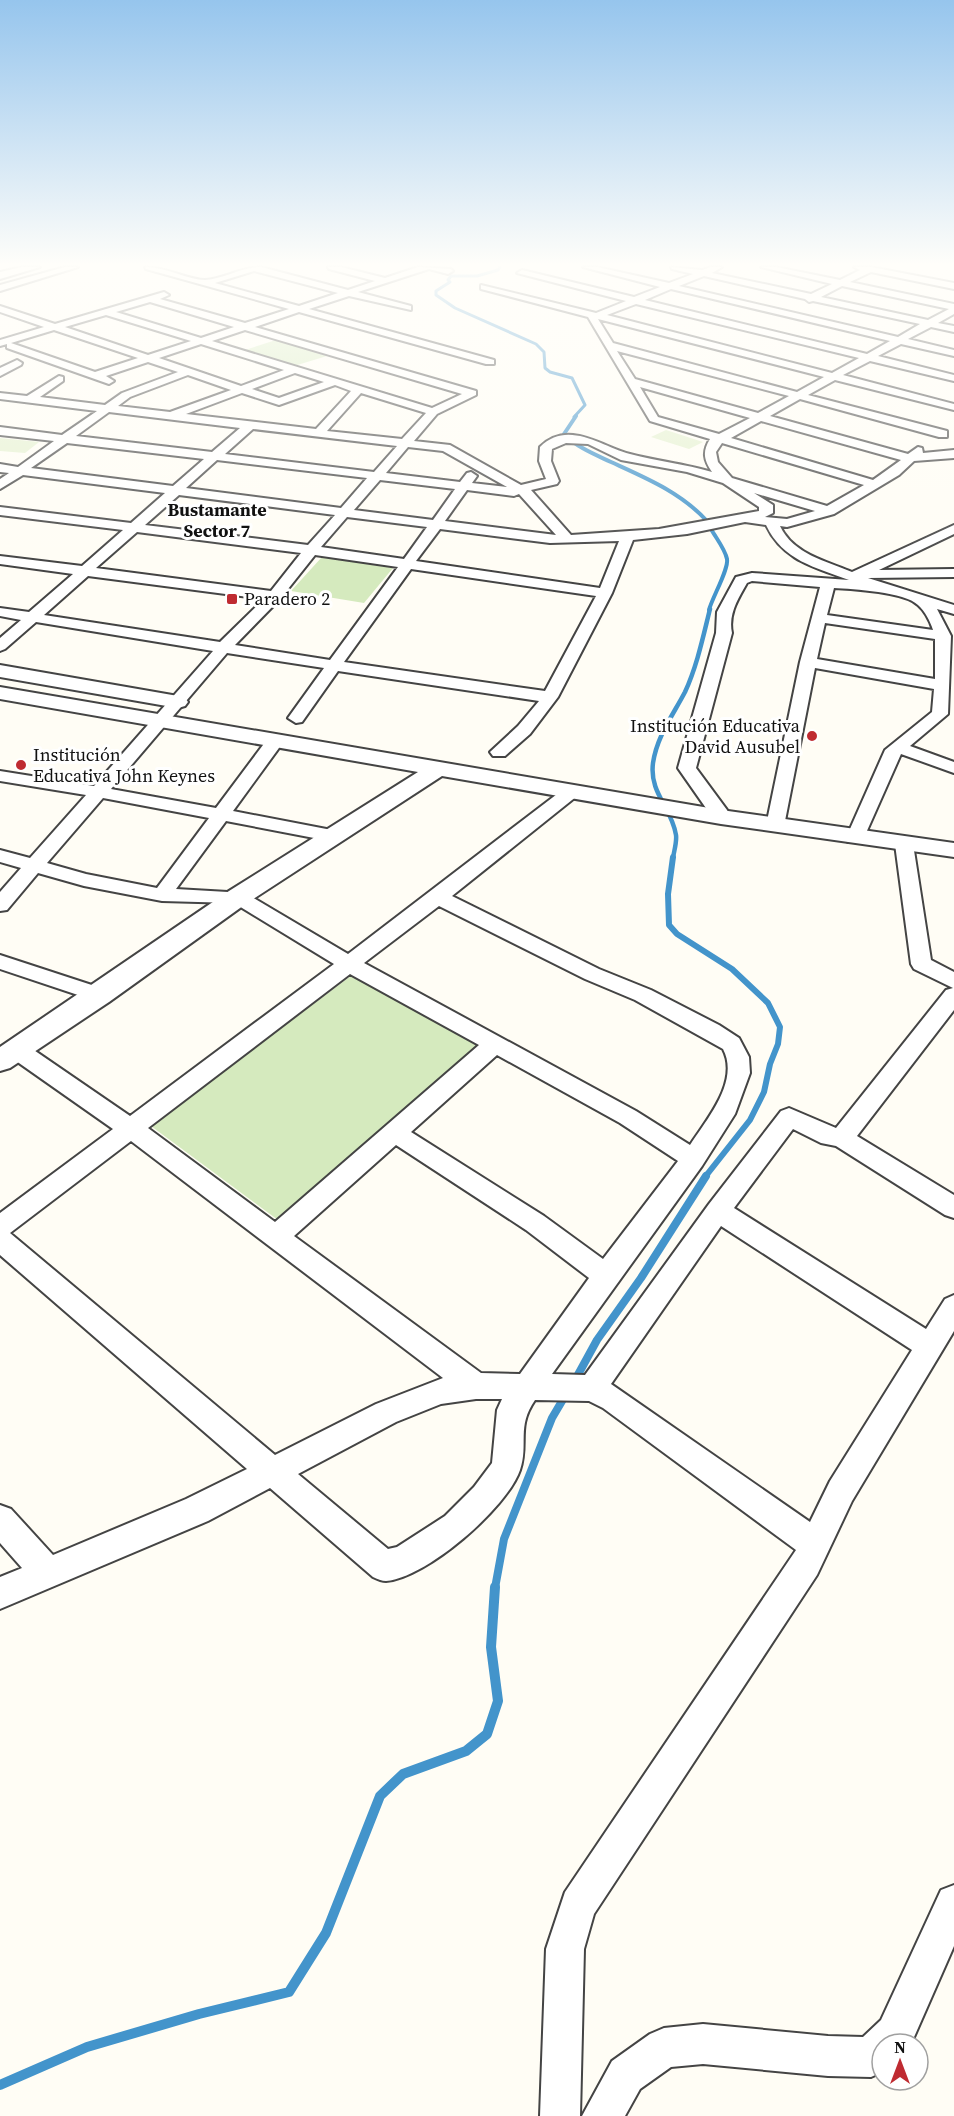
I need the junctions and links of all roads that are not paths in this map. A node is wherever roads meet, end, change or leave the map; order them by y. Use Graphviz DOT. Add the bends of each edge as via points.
graph roads {
  1 [pos="66,366"];
  2 [pos="126,366"];
  3 [pos="167,366"];
  4 [pos="277,366"];
  5 [pos="309,366"];
  6 [pos="380,366"];
  7 [pos="625,366"];
  8 [pos="665,366"];
  9 [pos="687,366"];
  10 [pos="789,366"];
  11 [pos="854,366"];
  12 [pos="901,366"];
  13 [pos="394,370"];
  14 [pos="294,371"];
  15 [pos="652,371"];
  16 [pos="187,372"];
  17 [pos="95,376"];
  18 [pos="833,377"];
  19 [pos="635,378"];
  20 [pos="954,378"];
  21 [pos="59,379"];
  22 [pos="334,382"];
  23 [pos="115,383"];
  24 [pos="354,388"];
  25 [pos="240,390"];
  26 [pos="0,396"];
  27 [pos="797,397"];
  28 [pos="28,400"];
  29 [pos="954,406"];
  30 [pos="106,409"];
  31 [pos="433,412"];
  32 [pos="170,416"];
  33 [pos="760,418"];
  34 [pos="249,426"];
  35 [pos="954,427"];
  36 [pos="0,431"];
  37 [pos="318,434"];
  38 [pos="943,434"];
  39 [pos="718,439"];
  40 [pos="65,440"];
  41 [pos="404,444"];
  42 [pos="954,454"];
  43 [pos="214,457"];
  44 [pos="909,458"];
  45 [pos="478,467"];
  46 [pos="0,468"];
  47 [pos="20,471"];
  48 [pos="376,477"];
  49 [pos="726,480"];
  50 [pos="875,484"];
  51 [pos="0,485"];
  52 [pos="463,486"];
  53 [pos="176,490"];
  54 [pos="523,491"];
  55 [pos="0,511"];
  56 [pos="345,511"];
  57 [pos="829,511"];
  58 [pos="740,520"];
  59 [pos="772,523"];
  60 [pos="437,524"];
  61 [pos="134,527"];
  62 [pos="954,529"];
  63 [pos="628,536"];
  64 [pos="567,539"];
  65 [pos="311,550"];
  66 [pos="0,560"];
  67 [pos="408,565"];
  68 [pos="85,571"];
  69 [pos="954,573"];
  70 [pos="854,576"];
  71 [pos="828,583"];
  72 [pos="879,587"];
  73 [pos="605,593"];
  74 [pos="275,596"];
  75 [pos="922,599"];
  76 [pos="954,610"];
  77 [pos="0,612"];
  78 [pos="33,616"];
  79 [pos="820,618"];
  80 [pos="947,642"];
  81 [pos="0,646"];
  82 [pos="224,647"];
  83 [pos="808,662"];
  84 [pos="333,664"];
  85 [pos="0,671"];
  86 [pos="0,693"];
  87 [pos="550,697"];
  88 [pos="945,697"];
  89 [pos="178,702"];
  90 [pos="296,718"];
  91 [pos="162,721"];
  92 [pos="274,741"];
  93 [pos="898,747"];
  94 [pos="499,752"];
  95 [pos="954,768"];
  96 [pos="436,770"];
  97 [pos="0,776"];
  98 [pos="100,792"];
  99 [pos="571,792"];
  100 [pos="219,816"];
  101 [pos="722,817"];
  102 [pos="775,826"];
  103 [pos="335,836"];
  104 [pos="855,838"];
  105 [pos="904,844"];
  106 [pos="954,850"];
  107 [pos="0,856"];
  108 [pos="35,866"];
  109 [pos="162,895"];
  110 [pos="238,897"];
  111 [pos="438,897"];
  112 [pos="0,905"];
  113 [pos="0,962"];
  114 [pos="349,964"];
  115 [pos="954,981"];
  116 [pos="99,995"];
  117 [pos="954,995"];
  118 [pos="495,1044"];
  119 [pos="8,1056"];
  120 [pos="130,1128"];
  121 [pos="395,1133"];
  122 [pos="842,1138"];
  123 [pos="693,1159"];
  124 [pos="954,1208"];
  125 [pos="718,1211"];
  126 [pos="0,1227"];
  127 [pos="276,1237"];
  128 [pos="0,1240"];
  129 [pos="606,1276"];
  130 [pos="954,1306"];
  131 [pos="931,1347"];
  132 [pos="476,1386"];
  133 [pos="527,1386"];
  134 [pos="592,1388"];
  135 [pos="271,1472"];
  136 [pos="0,1520"];
  137 [pos="814,1544"];
  138 [pos="47,1572"];
  139 [pos="0,1593"];
  140 [pos="954,1903"];
  141 [pos="896,2032"];
  142 [pos="870,2057"];
  143 [pos="560,2116"];
  144 [pos="602,2116"];
  1 -- 17 [label="street"];
  2 -- 17 [label="street"];
  3 -- 16 [label="street"];
  4 -- 14 [label="street"];
  5 -- 14 [label="street"];
  6 -- 13 [label="street"];
  7 -- 19 [label="street"];
  8 -- 15 [label="street"];
  9 -- 27 [label="street"];
  10 -- 18 [label="street"];
  11 -- 18 [label="street"];
  12 -- 20 [label="street"];
  13 -- 24 [label="street"];
  13 -- 31 [label="street" via="472,393"];
  14 -- 22 [label="street"];
  14 -- 25 [label="street"];
  16 -- 25 [label="street"];
  16 -- 30 [label="street" via="126,395"];
  17 -- 23 [label="street"];
  18 -- 27 [label="street"];
  18 -- 29 [label="street"];
  19 -- 33 [label="street"];
  19 -- 39 [label="street" via="654,418"];
  21 -- 28 [label="street"];
  22 -- 24 [label="street"];
  22 -- 25 [label="street" via="279,402"];
  24 -- 31 [label="street"];
  24 -- 37 [label="street"];
  25 -- 32 [label="street"];
  26 -- 28 [label="street"];
  27 -- 33 [label="street"];
  27 -- 38 [label="street"];
  28 -- 30 [label="street"];
  30 -- 32 [label="street"];
  30 -- 40 [label="street"];
  31 -- 41 [label="street"];
  32 -- 34 [label="street"];
  33 -- 39 [label="street"];
  33 -- 44 [label="street"];
  34 -- 37 [label="street"];
  34 -- 43 [label="street"];
  35 -- 38 [label="street"];
  36 -- 40 [label="street"];
  37 -- 41 [label="street"];
  38 -- 44 [label="street"];
  39 -- 49 [label="street" via="711,446 710,455 713,467"];
  39 -- 50 [label="street"];
  40 -- 43 [label="street"];
  40 -- 47 [label="street"];
  41 -- 45 [label="street" via="446,448"];
  41 -- 48 [label="street"];
  42 -- 44 [label="street"];
  43 -- 48 [label="street"];
  43 -- 53 [label="street"];
  44 -- 50 [label="street"];
  45 -- 52 [label="street"];
  45 -- 54 [label="street"];
  46 -- 47 [label="street"];
  47 -- 51 [label="street"];
  47 -- 53 [label="street"];
  48 -- 52 [label="street"];
  48 -- 56 [label="street"];
  49 -- 54 [label="street" via="625,456 590,441 569,439 556,440 546,447 545,461 553,482"];
  49 -- 57 [label="street"];
  49 -- 58 [label="street" via="766,505 766,513"];
  50 -- 57 [label="street"];
  52 -- 54 [label="street"];
  52 -- 60 [label="street"];
  53 -- 56 [label="street"];
  53 -- 61 [label="street"];
  54 -- 64 [label="street"];
  55 -- 61 [label="street"];
  56 -- 60 [label="street"];
  56 -- 65 [label="street"];
  57 -- 59 [label="street" via="787,523"];
  58 -- 59 [label="street"];
  58 -- 63 [label="street"];
  59 -- 70 [label="street" via="780,540 804,558"];
  60 -- 64 [label="street"];
  60 -- 67 [label="street"];
  61 -- 65 [label="street"];
  61 -- 68 [label="street"];
  62 -- 70 [label="street"];
  63 -- 64 [label="street"];
  63 -- 73 [label="street"];
  65 -- 67 [label="street"];
  65 -- 74 [label="street"];
  66 -- 68 [label="street"];
  67 -- 73 [label="street"];
  67 -- 84 [label="street"];
  68 -- 74 [label="street"];
  68 -- 78 [label="street"];
  69 -- 70 [label="street"];
  70 -- 72 [label="street"];
  71 -- 72 [label="street"];
  71 -- 79 [label="street"];
  71 -- 101 [label="street" via="745,578 725,610 721,625 724,633 687,768"];
  72 -- 75 [label="street"];
  73 -- 87 [label="street"];
  74 -- 82 [label="street"];
  75 -- 76 [label="street"];
  75 -- 80 [label="street"];
  77 -- 78 [label="street"];
  78 -- 81 [label="street"];
  78 -- 82 [label="street"];
  79 -- 80 [label="street"];
  79 -- 83 [label="street"];
  80 -- 88 [label="street"];
  82 -- 84 [label="street"];
  82 -- 89 [label="street"];
  83 -- 88 [label="street"];
  83 -- 102 [label="street"];
  84 -- 87 [label="street"];
  84 -- 90 [label="street"];
  85 -- 89 [label="street"];
  86 -- 91 [label="street"];
  87 -- 94 [label="street" via="524,730"];
  88 -- 93 [label="street" via="940,714"];
  89 -- 91 [label="street"];
  91 -- 92 [label="street"];
  91 -- 98 [label="street"];
  92 -- 96 [label="street"];
  92 -- 100 [label="street"];
  93 -- 95 [label="street"];
  93 -- 104 [label="street"];
  96 -- 99 [label="street"];
  96 -- 103 [label="street"];
  97 -- 98 [label="street"];
  98 -- 100 [label="street"];
  98 -- 108 [label="street"];
  99 -- 101 [label="street"];
  99 -- 111 [label="street"];
  100 -- 103 [label="street"];
  100 -- 109 [label="street"];
  101 -- 102 [label="street"];
  102 -- 104 [label="street"];
  103 -- 110 [label="street"];
  104 -- 105 [label="street"];
  105 -- 106 [label="street"];
  105 -- 115 [label="street" via="921,964"];
  107 -- 108 [label="street"];
  108 -- 109 [label="street"];
  108 -- 112 [label="street"];
  109 -- 110 [label="street"];
  110 -- 114 [label="street"];
  110 -- 116 [label="street"];
  111 -- 114 [label="street"];
  111 -- 123 [label="street" via="592,974 644,995 731,1044 738,1057 739,1073 727,1108"];
  113 -- 116 [label="street"];
  114 -- 118 [label="street"];
  114 -- 120 [label="street"];
  116 -- 119 [label="street"];
  117 -- 122 [label="street"];
  118 -- 121 [label="street"];
  118 -- 123 [label="street" via="628,1117"];
  119 -- 120 [label="street"];
  120 -- 126 [label="street"];
  120 -- 127 [label="street"];
  121 -- 127 [label="street"];
  121 -- 129 [label="street" via="535,1223"];
  122 -- 124 [label="street"];
  122 -- 125 [label="street" via="789,1117"];
  123 -- 129 [label="street"];
  125 -- 131 [label="street"];
  125 -- 134 [label="street"];
  127 -- 132 [label="street"];
  128 -- 135 [label="street"];
  129 -- 133 [label="street"];
  130 -- 131 [label="street"];
  131 -- 137 [label="street" via="840,1491"];
  132 -- 133 [label="street"];
  132 -- 135 [label="street" via="441,1391 386,1413"];
  133 -- 134 [label="street"];
  133 -- 135 [label="street" via="511,1410 506,1468 456,1527 403,1561 384,1566"];
  134 -- 137 [label="street" via="613,1399"];
  135 -- 138 [label="street" via="197,1510"];
  136 -- 138 [label="street"];
  137 -- 143 [label="street" via="806,1564 578,1905 565,1949"];
  138 -- 139 [label="street"];
  140 -- 141 [label="street"];
  142 -- 144 [label="street" via="703,2044 663,2048 626,2075"];
}
